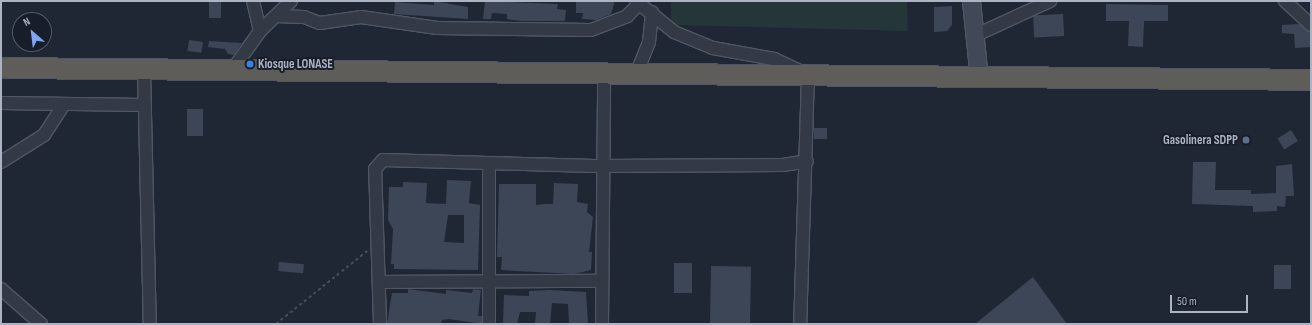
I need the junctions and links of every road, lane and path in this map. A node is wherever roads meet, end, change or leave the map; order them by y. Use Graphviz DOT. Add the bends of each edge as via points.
graph roads {
  1 [pos="253,1"];
  2 [pos="291,1"];
  3 [pos="971,1"];
  4 [pos="1050,1"];
  5 [pos="1285,1"];
  6 [pos="642,2"];
  7 [pos="276,16"];
  8 [pos="654,17"];
  9 [pos="1311,25"];
  10 [pos="260,31"];
  11 [pos="974,36"];
  12 [pos="1,68"];
  13 [pos="144,69"];
  14 [pos="233,69"];
  15 [pos="604,72"];
  16 [pos="637,72"];
  17 [pos="808,75"];
  18 [pos="979,78"];
  19 [pos="1311,80"];
  20 [pos="1,103"];
  21 [pos="64,104"];
  22 [pos="145,105"];
  23 [pos="807,161"];
  24 [pos="1,162"];
  25 [pos="489,164"];
  26 [pos="603,166"];
  27 [pos="378,242"];
  28 [pos="602,281"];
  29 [pos="380,282"];
  30 [pos="489,282"];
  31 [pos="1,289"];
  32 [pos="41,324"];
  33 [pos="150,324"];
  34 [pos="276,324"];
  35 [pos="380,324"];
  36 [pos="489,324"];
  37 [pos="602,324"];
  38 [pos="800,324"];
  1 -- 10 [label="street"];
  2 -- 7 [label="street"];
  3 -- 11 [label="main road"];
  4 -- 11 [label="street"];
  5 -- 9 [label="street"];
  6 -- 7 [label="street" via="627,16 592,30 437,28 361,17 320,23 304,17"];
  6 -- 8 [label="street"];
  7 -- 10 [label="street"];
  8 -- 16 [label="street" via="649,42"];
  8 -- 17 [label="street" via="674,32 713,48 774,59"];
  10 -- 14 [label="street"];
  11 -- 18 [label="main road"];
  12 -- 13 [label="highway"];
  13 -- 14 [label="highway"];
  13 -- 22 [label="street"];
  14 -- 15 [label="highway"];
  15 -- 16 [label="highway"];
  15 -- 26 [label="street"];
  16 -- 17 [label="highway"];
  17 -- 18 [label="highway"];
  17 -- 23 [label="street"];
  18 -- 19 [label="highway"];
  20 -- 21 [label="street"];
  21 -- 22 [label="street"];
  21 -- 24 [label="street" via="44,135"];
  22 -- 33 [label="street"];
  23 -- 26 [label="street" via="783,165"];
  23 -- 38 [label="street"];
  25 -- 26 [label="street"];
  25 -- 27 [label="street" via="379,163 375,169"];
  25 -- 30 [label="street"];
  26 -- 28 [label="street"];
  27 -- 29 [label="street"];
  27 -- 34 [label="path"];
  28 -- 30 [label="street"];
  28 -- 37 [label="street"];
  29 -- 30 [label="street"];
  29 -- 35 [label="street"];
  30 -- 36 [label="street"];
  31 -- 32 [label="street"];
}
